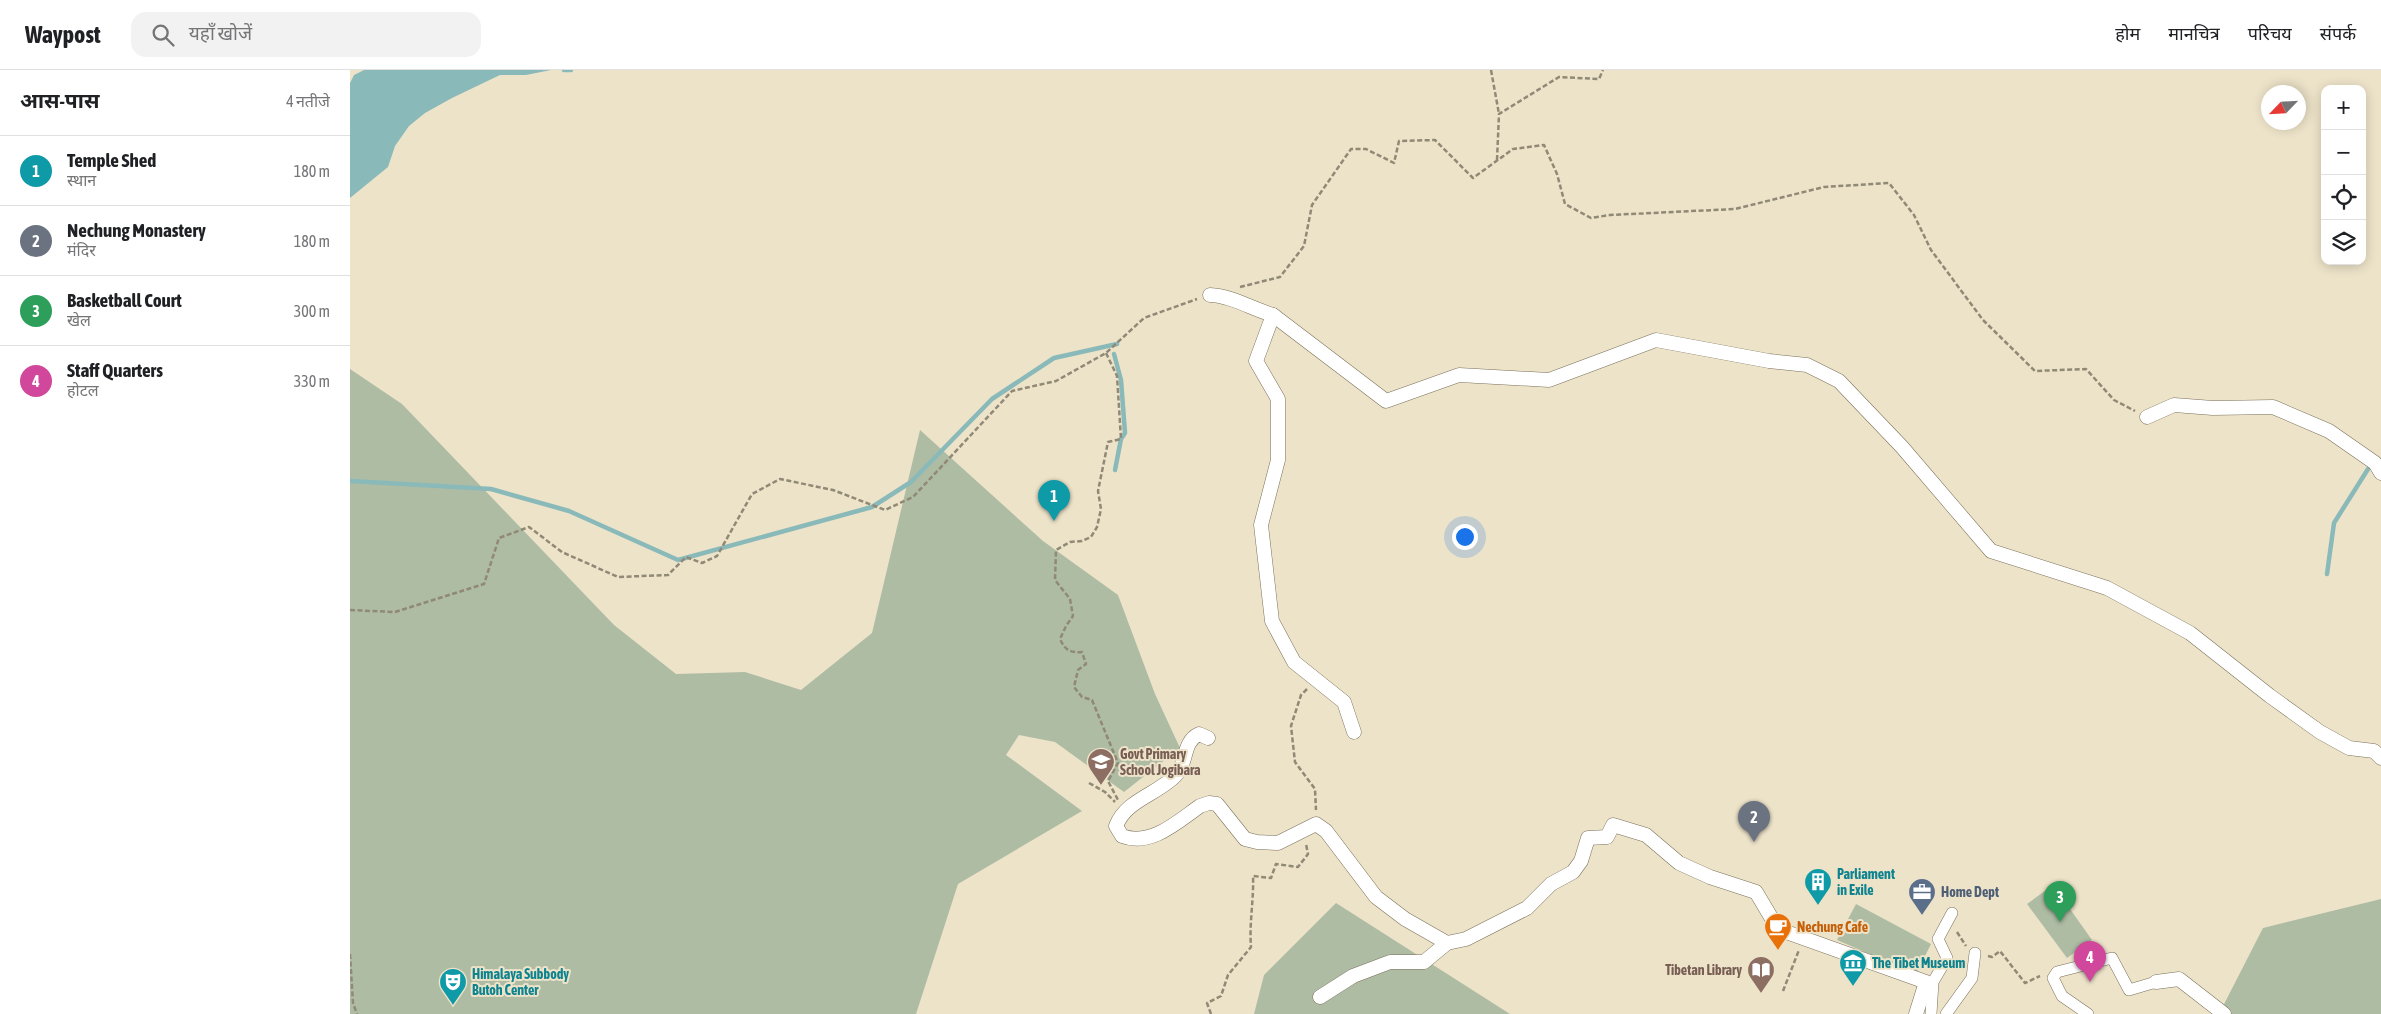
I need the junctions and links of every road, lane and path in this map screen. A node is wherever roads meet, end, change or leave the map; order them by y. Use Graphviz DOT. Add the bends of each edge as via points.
graph roads {
  1 [pos="1491,70"];
  2 [pos="1603,70"];
  3 [pos="1499,114"];
  4 [pos="1496,160"];
  5 [pos="1236,288"];
  6 [pos="1210,295"];
  7 [pos="1273,315"];
  8 [pos="1106,352"];
  9 [pos="2148,417"];
  10 [pos="2381,473"];
  11 [pos="350,610"];
  12 [pos="1315,679"];
  13 [pos="1354,732"];
  14 [pos="1208,738"];
  15 [pos="2381,758"];
  16 [pos="1089,783"];
  17 [pos="1124,812"];
  18 [pos="1316,824"];
  19 [pos="1952,913"];
  20 [pos="1804,938"];
  21 [pos="1447,943"];
  22 [pos="1975,953"];
  23 [pos="350,954"];
  24 [pos="2057,972"];
  25 [pos="2156,982"];
  26 [pos="1784,991"];
  27 [pos="1320,997"];
  28 [pos="357,1014"];
  29 [pos="1211,1014"];
  30 [pos="1916,1014"];
  31 [pos="1931,1014"];
  32 [pos="1946,1014"];
  33 [pos="2088,1014"];
  34 [pos="2224,1014"];
  1 -- 3 [label="path"];
  2 -- 3 [label="path" via="1599,79 1560,77"];
  3 -- 4 [label="path"];
  4 -- 5 [label="path" via="1473,178 1435,140 1399,141 1394,163 1366,149 1350,149 1312,205 1304,246 1280,277"];
  4 -- 9 [label="path" via="1513,149 1544,145 1566,204 1591,218 1735,209 1824,187 1888,183 1914,215 1931,250 1983,320 2035,370 2086,370 2114,400"];
  6 -- 7 [label="street" via="1224,296"];
  6 -- 8 [label="path" via="1144,318"];
  7 -- 12 [label="street" via="1256,361 1278,399 1278,460 1260,525 1272,621 1294,662"];
  7 -- 15 [label="street" via="1386,401 1459,375 1549,380 1656,340 1807,365 1839,380 1902,447 1991,551 2107,588 2190,633 2320,732 2348,748 2374,751"];
  8 -- 11 [label="path" via="1056,381 1012,392 913,497 885,510 832,490 780,478 752,494 717,556 702,563 686,557 668,575 618,577 562,552 529,527 499,538 484,584 395,612"];
  8 -- 17 [label="path" via="1117,376 1120,439 1108,442 1098,491 1100,509 1097,526 1091,537 1082,542 1070,542 1056,550 1055,580 1070,599 1073,616 1060,639 1064,648 1072,653 1082,652 1086,664 1078,670 1074,687 1082,697 1092,700 1113,748 1118,763 1108,781"];
  9 -- 10 [label="street" via="2174,405 2273,407 2329,431 2374,463"];
  12 -- 13 [label="street" via="1344,702"];
  12 -- 18 [label="path" via="1301,695 1291,726 1295,762 1315,789"];
  14 -- 17 [label="street" via="1199,734 1193,737 1187,743 1185,758 1176,775"];
  16 -- 17 [label="path" via="1105,792"];
  17 -- 18 [label="street" via="1116,826 1122,836 1132,840 1152,837 1209,803 1217,804 1245,839 1257,842 1278,843"];
  18 -- 21 [label="street" via="1326,831 1376,897 1405,919"];
  18 -- 29 [label="path" via="1305,836 1308,854 1298,867 1276,864 1271,878 1253,876 1251,947 1228,975 1221,996 1207,1003"];
  19 -- 22 [label="path" via="1956,931 1967,948"];
  19 -- 31 [label="street" via="1938,939 1947,958 1933,982"];
  20 -- 21 [label="street" via="1778,929 1756,892 1679,863 1646,836 1613,825 1607,836 1588,838 1581,861 1572,872 1551,884 1527,908 1466,939"];
  20 -- 26 [label="path"];
  20 -- 30 [label="street" via="1926,982"];
  21 -- 27 [label="street" via="1424,962 1390,962 1353,976"];
  22 -- 24 [label="path" via="1992,957 2000,951 2024,983 2048,972"];
  22 -- 32 [label="street" via="1972,978"];
  23 -- 28 [label="path" via="353,1003"];
  24 -- 25 [label="street" via="2112,958 2129,990"];
  24 -- 33 [label="street" via="2052,978 2062,996"];
  25 -- 34 [label="street" via="2179,979"];
}
